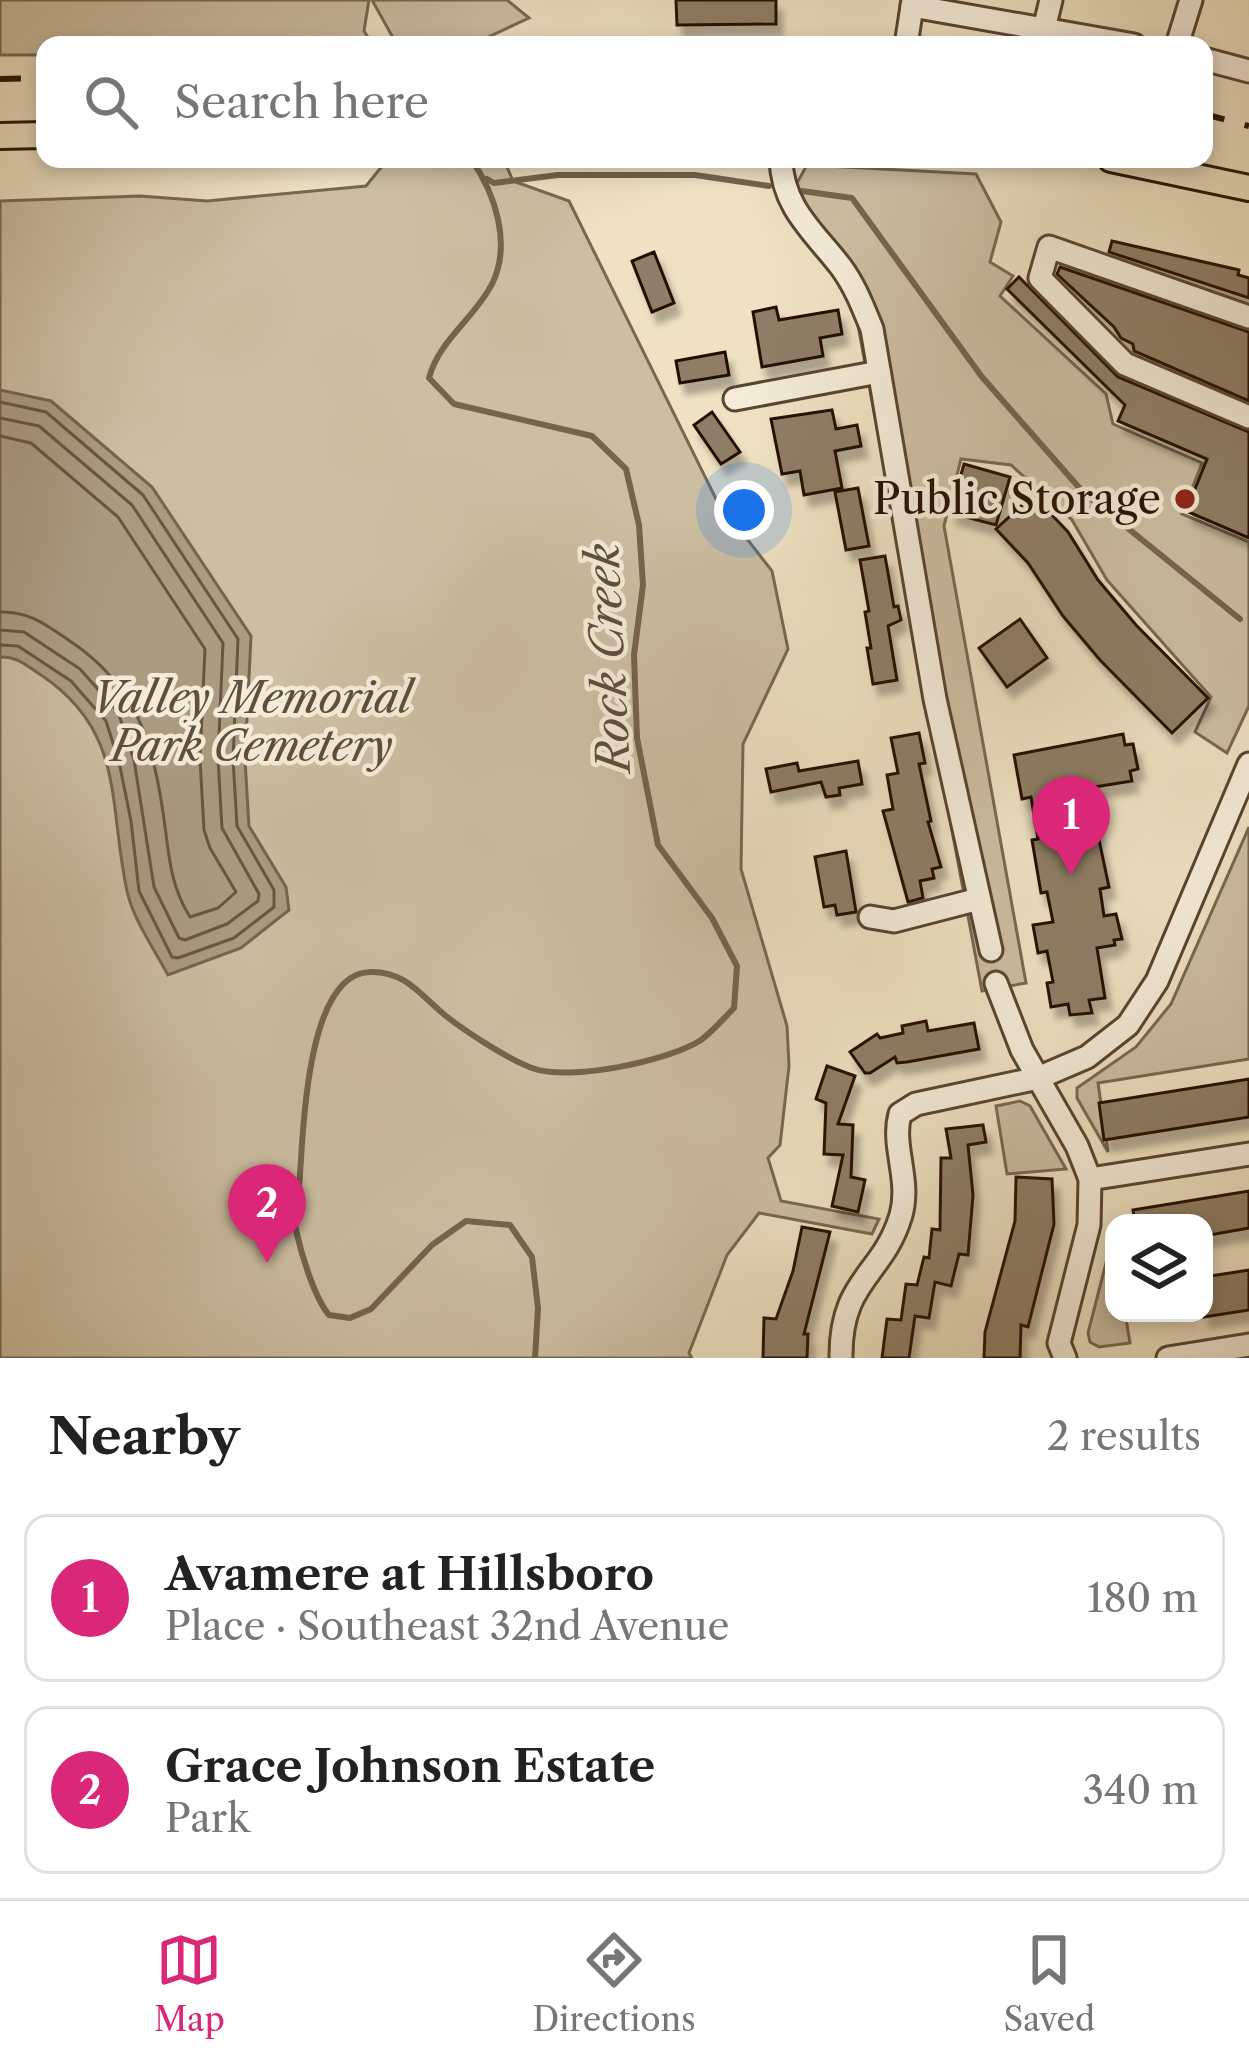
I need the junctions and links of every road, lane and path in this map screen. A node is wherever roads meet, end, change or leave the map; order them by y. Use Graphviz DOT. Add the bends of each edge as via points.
graph roads {
  1 [pos="1051,0"];
  2 [pos="1189,0"];
  3 [pos="913,3"];
  4 [pos="1044,29"];
  5 [pos="908,36"];
  6 [pos="1083,36"];
  7 [pos="1179,36"];
  8 [pos="1213,61"];
  9 [pos="1249,71"];
  10 [pos="36,135"];
  11 [pos="0,136"];
  12 [pos="783,168"];
  13 [pos="1154,168"];
  14 [pos="1249,188"];
  15 [pos="1249,317"];
  16 [pos="879,372"];
  17 [pos="735,399"];
  18 [pos="1249,417"];
  19 [pos="1249,764"];
  20 [pos="980,899"];
  21 [pos="871,917"];
  22 [pos="991,950"];
  23 [pos="995,983"];
  24 [pos="1038,1078"];
  25 [pos="1249,1154"];
  26 [pos="1090,1179"];
  27 [pos="1249,1346"];
  28 [pos="841,1358"];
  29 [pos="1065,1358"];
  30 [pos="1168,1358"];
  1 -- 4 [label="street"];
  2 -- 7 [label="street"];
  3 -- 4 [label="street"];
  3 -- 5 [label="street"];
  4 -- 6 [label="street"];
  8 -- 9 [label="street"];
  10 -- 11 [label="main road"];
  12 -- 16 [label="street" via="799,219 860,298"];
  13 -- 14 [label="main road"];
  15 -- 18 [label="street" via="1049,247 1040,278 1125,364"];
  16 -- 17 [label="street"];
  16 -- 20 [label="street" via="935,699"];
  19 -- 24 [label="street" via="1146,1001 1102,1047"];
  20 -- 21 [label="street" via="894,921"];
  20 -- 22 [label="street"];
  23 -- 24 [label="street"];
  24 -- 26 [label="street"];
  24 -- 28 [label="street" via="899,1114 902,1212 850,1298"];
  25 -- 26 [label="street"];
  26 -- 29 [label="street" via="1089,1225 1059,1343"];
  27 -- 30 [label="street"];
}
